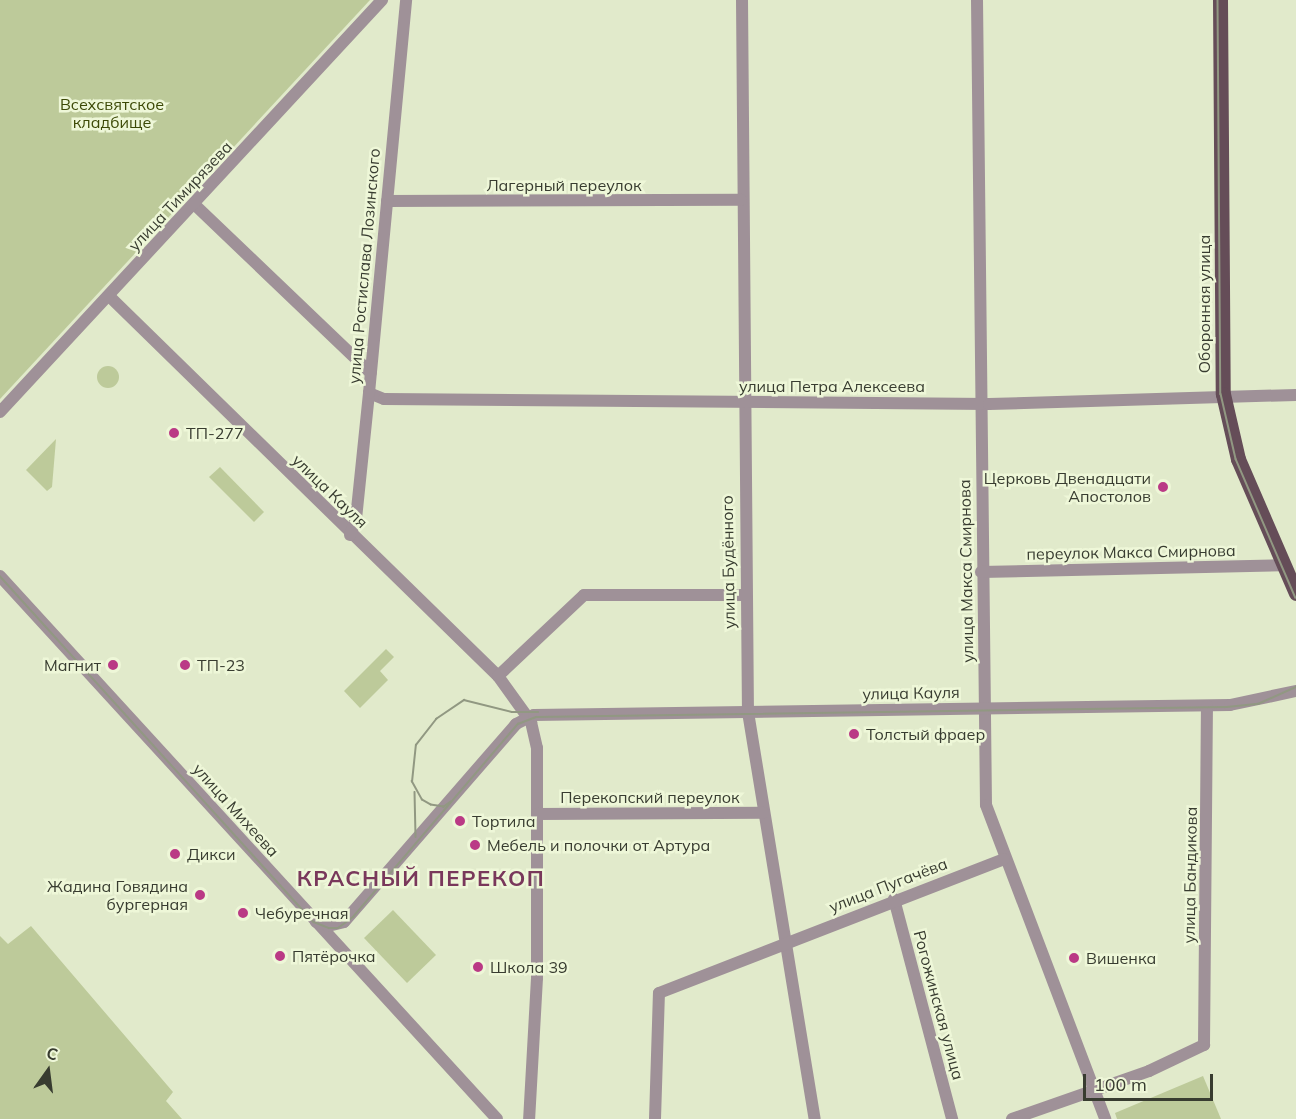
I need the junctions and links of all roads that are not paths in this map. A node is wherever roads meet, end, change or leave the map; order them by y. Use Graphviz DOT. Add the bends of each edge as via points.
graph roads {
  1 [pos="382,0"];
  2 [pos="406,0"];
  3 [pos="742,0"];
  4 [pos="977,0"];
  5 [pos="1220,0"];
  6 [pos="741,200"];
  7 [pos="387,201"];
  8 [pos="195,205"];
  9 [pos="109,296"];
  10 [pos="371,373"];
  11 [pos="369,393"];
  12 [pos="1223,394"];
  13 [pos="1296,394"];
  14 [pos="743,402"];
  15 [pos="982,404"];
  16 [pos="0,412"];
  17 [pos="350,535"];
  18 [pos="1282,565"];
  19 [pos="981,572"];
  20 [pos="0,576"];
  21 [pos="1296,593"];
  22 [pos="745,595"];
  23 [pos="498,676"];
  24 [pos="1296,692"];
  25 [pos="1207,705"];
  26 [pos="985,708"];
  27 [pos="748,712"];
  28 [pos="525,716"];
  29 [pos="763,813"];
  30 [pos="537,814"];
  31 [pos="1004,859"];
  32 [pos="894,899"];
  33 [pos="316,921"];
  34 [pos="784,942"];
  35 [pos="1095,1090"];
  36 [pos="497,1119"];
  37 [pos="529,1119"];
  38 [pos="655,1119"];
  39 [pos="815,1119"];
  40 [pos="952,1119"];
  41 [pos="1012,1119"];
  42 [pos="1105,1119"];
  1 -- 8 [label="street, улица Тимирязева"];
  2 -- 7 [label="street, улица Ростислава Лозинского"];
  3 -- 6 [label="street, улица Будённого"];
  4 -- 15 [label="street, улица Макса Смирнова"];
  5 -- 12 [label="main road, Оборонная улица"];
  6 -- 7 [label="street, Лагерный переулок"];
  6 -- 14 [label="street, улица Будённого"];
  7 -- 10 [label="street, улица Ростислава Лозинского"];
  8 -- 9 [label="street, улица Тимирязева"];
  8 -- 10 [label="street"];
  9 -- 16 [label="street, улица Тимирязева"];
  9 -- 17 [label="street, улица Кауля"];
  10 -- 11 [label="street, улица Ростислава Лозинского"];
  11 -- 14 [label="street, улица Петра Алексеева" via="384,399"];
  11 -- 17 [label="street, улица Ростислава Лозинского" via="356,519"];
  12 -- 13 [label="street, улица Петра Алексеева"];
  12 -- 15 [label="street, улица Петра Алексеева"];
  12 -- 18 [label="main road, Оборонная улица" via="1238,459"];
  14 -- 15 [label="street, улица Петра Алексеева"];
  14 -- 22 [label="street, улица Будённого"];
  15 -- 19 [label="street, улица Макса Смирнова"];
  17 -- 23 [label="street, улица Кауля"];
  18 -- 19 [label="street, переулок Макса Смирнова"];
  18 -- 21 [label="main road, Оборонная улица"];
  19 -- 26 [label="street, улица Макса Смирнова"];
  20 -- 33 [label="street, улица Михеева"];
  22 -- 23 [label="street" via="584,595"];
  22 -- 27 [label="street, улица Будённого"];
  23 -- 28 [label="street, улица Кауля"];
  24 -- 25 [label="street, улица Кауля" via="1244,704"];
  25 -- 26 [label="street, улица Кауля"];
  25 -- 35 [label="street, улица Бандикова" via="1204,1045"];
  26 -- 27 [label="street, улица Кауля"];
  26 -- 31 [label="street, улица Макса Смирнова" via="986,806"];
  27 -- 28 [label="street, улица Кауля"];
  27 -- 29 [label="street, улица Будённого"];
  28 -- 30 [label="street" via="537,748"];
  28 -- 33 [label="street" via="344,922 328,926"];
  29 -- 30 [label="street, Перекопский переулок"];
  29 -- 34 [label="street, улица Будённого"];
  30 -- 37 [label="street" via="537,978"];
  31 -- 32 [label="street, улица Пугачёва"];
  31 -- 35 [label="street, улица Макса Смирнова"];
  32 -- 34 [label="street, улица Пугачёва"];
  32 -- 40 [label="street, Рогожинская улица"];
  33 -- 36 [label="street, улица Михеева"];
  34 -- 38 [label="street, улица Пугачёва" via="658,993"];
  34 -- 39 [label="street, улица Будённого"];
  35 -- 41 [label="street"];
  35 -- 42 [label="street, улица Макса Смирнова"];
}
